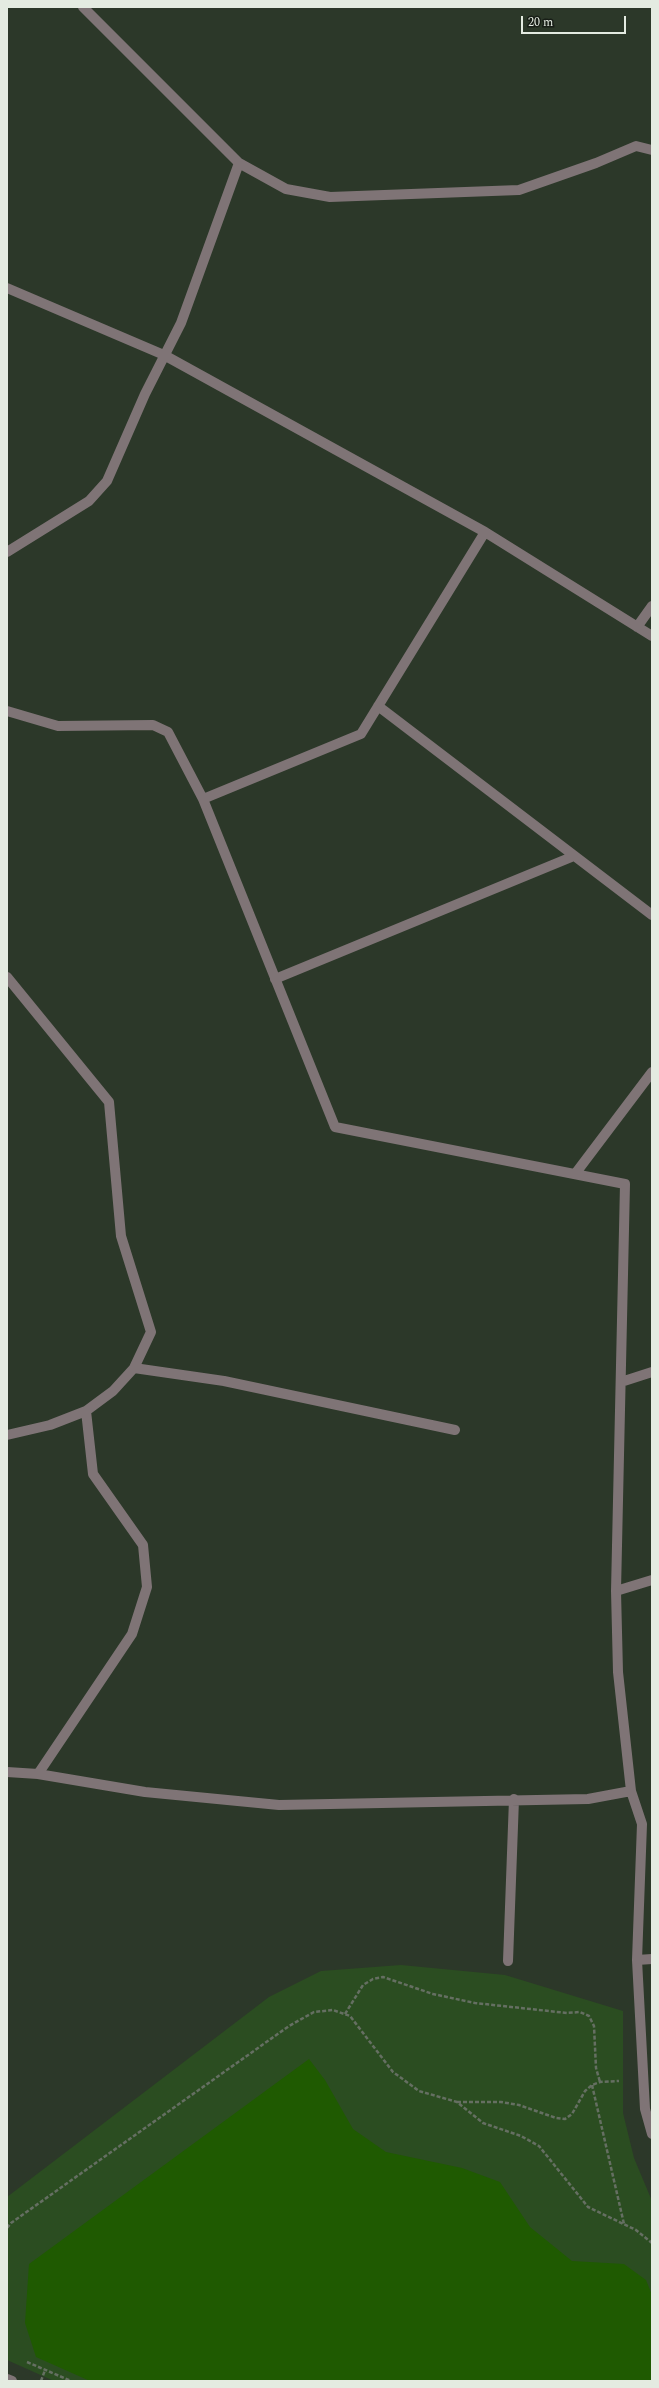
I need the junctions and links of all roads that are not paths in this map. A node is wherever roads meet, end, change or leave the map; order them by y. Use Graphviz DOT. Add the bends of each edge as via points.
graph roads {
  1 [pos="83,7"];
  2 [pos="652,150"];
  3 [pos="239,163"];
  4 [pos="7,288"];
  5 [pos="164,356"];
  6 [pos="485,532"];
  7 [pos="7,552"];
  8 [pos="652,606"];
  9 [pos="637,627"];
  10 [pos="652,636"];
  11 [pos="378,706"];
  12 [pos="7,711"];
  13 [pos="203,799"];
  14 [pos="574,856"];
  15 [pos="652,915"];
  16 [pos="7,977"];
  17 [pos="275,979"];
  18 [pos="652,1072"];
  19 [pos="575,1174"];
  20 [pos="134,1368"];
  21 [pos="652,1372"];
  22 [pos="621,1382"];
  23 [pos="86,1411"];
  24 [pos="455,1430"];
  25 [pos="7,1436"];
  26 [pos="652,1580"];
  27 [pos="616,1591"];
  28 [pos="7,1772"];
  29 [pos="38,1774"];
  30 [pos="630,1791"];
  31 [pos="514,1800"];
  32 [pos="647,1823"];
  33 [pos="652,1958"];
  34 [pos="637,1960"];
  35 [pos="508,1961"];
  36 [pos="652,2134"];
  37 [pos="7,2379"];
  38 [pos="12,2381"];
  1 -- 3 [label="street"];
  2 -- 3 [label="street" via="636,146 518,190 330,196 286,189"];
  3 -- 5 [label="street" via="181,323"];
  4 -- 5 [label="street"];
  5 -- 6 [label="street"];
  5 -- 7 [label="street" via="106,481 89,501"];
  6 -- 9 [label="street"];
  6 -- 11 [label="street"];
  8 -- 9 [label="street"];
  9 -- 10 [label="street"];
  11 -- 13 [label="street" via="361,734"];
  11 -- 14 [label="street"];
  12 -- 13 [label="street" via="58,726 153,724 168,732"];
  13 -- 17 [label="street"];
  14 -- 15 [label="street"];
  14 -- 17 [label="street"];
  16 -- 20 [label="street" via="109,1102 121,1236 151,1332"];
  17 -- 19 [label="street" via="334,1127"];
  18 -- 19 [label="street"];
  19 -- 22 [label="street" via="625,1184"];
  20 -- 23 [label="street" via="113,1391"];
  20 -- 24 [label="street" via="224,1381"];
  21 -- 22 [label="street"];
  22 -- 27 [label="street"];
  23 -- 25 [label="street" via="50,1425"];
  23 -- 29 [label="street" via="93,1474 143,1545 147,1587 132,1634"];
  26 -- 27 [label="street"];
  27 -- 30 [label="street" via="618,1672"];
  28 -- 29 [label="street"];
  29 -- 31 [label="street" via="145,1792 279,1805"];
  30 -- 31 [label="street" via="588,1799"];
  30 -- 32 [label="street"];
  31 -- 35 [label="street"];
  32 -- 34 [label="street"];
  33 -- 34 [label="street"];
  34 -- 36 [label="street" via="645,2109"];
  37 -- 38 [label="street"];
}
